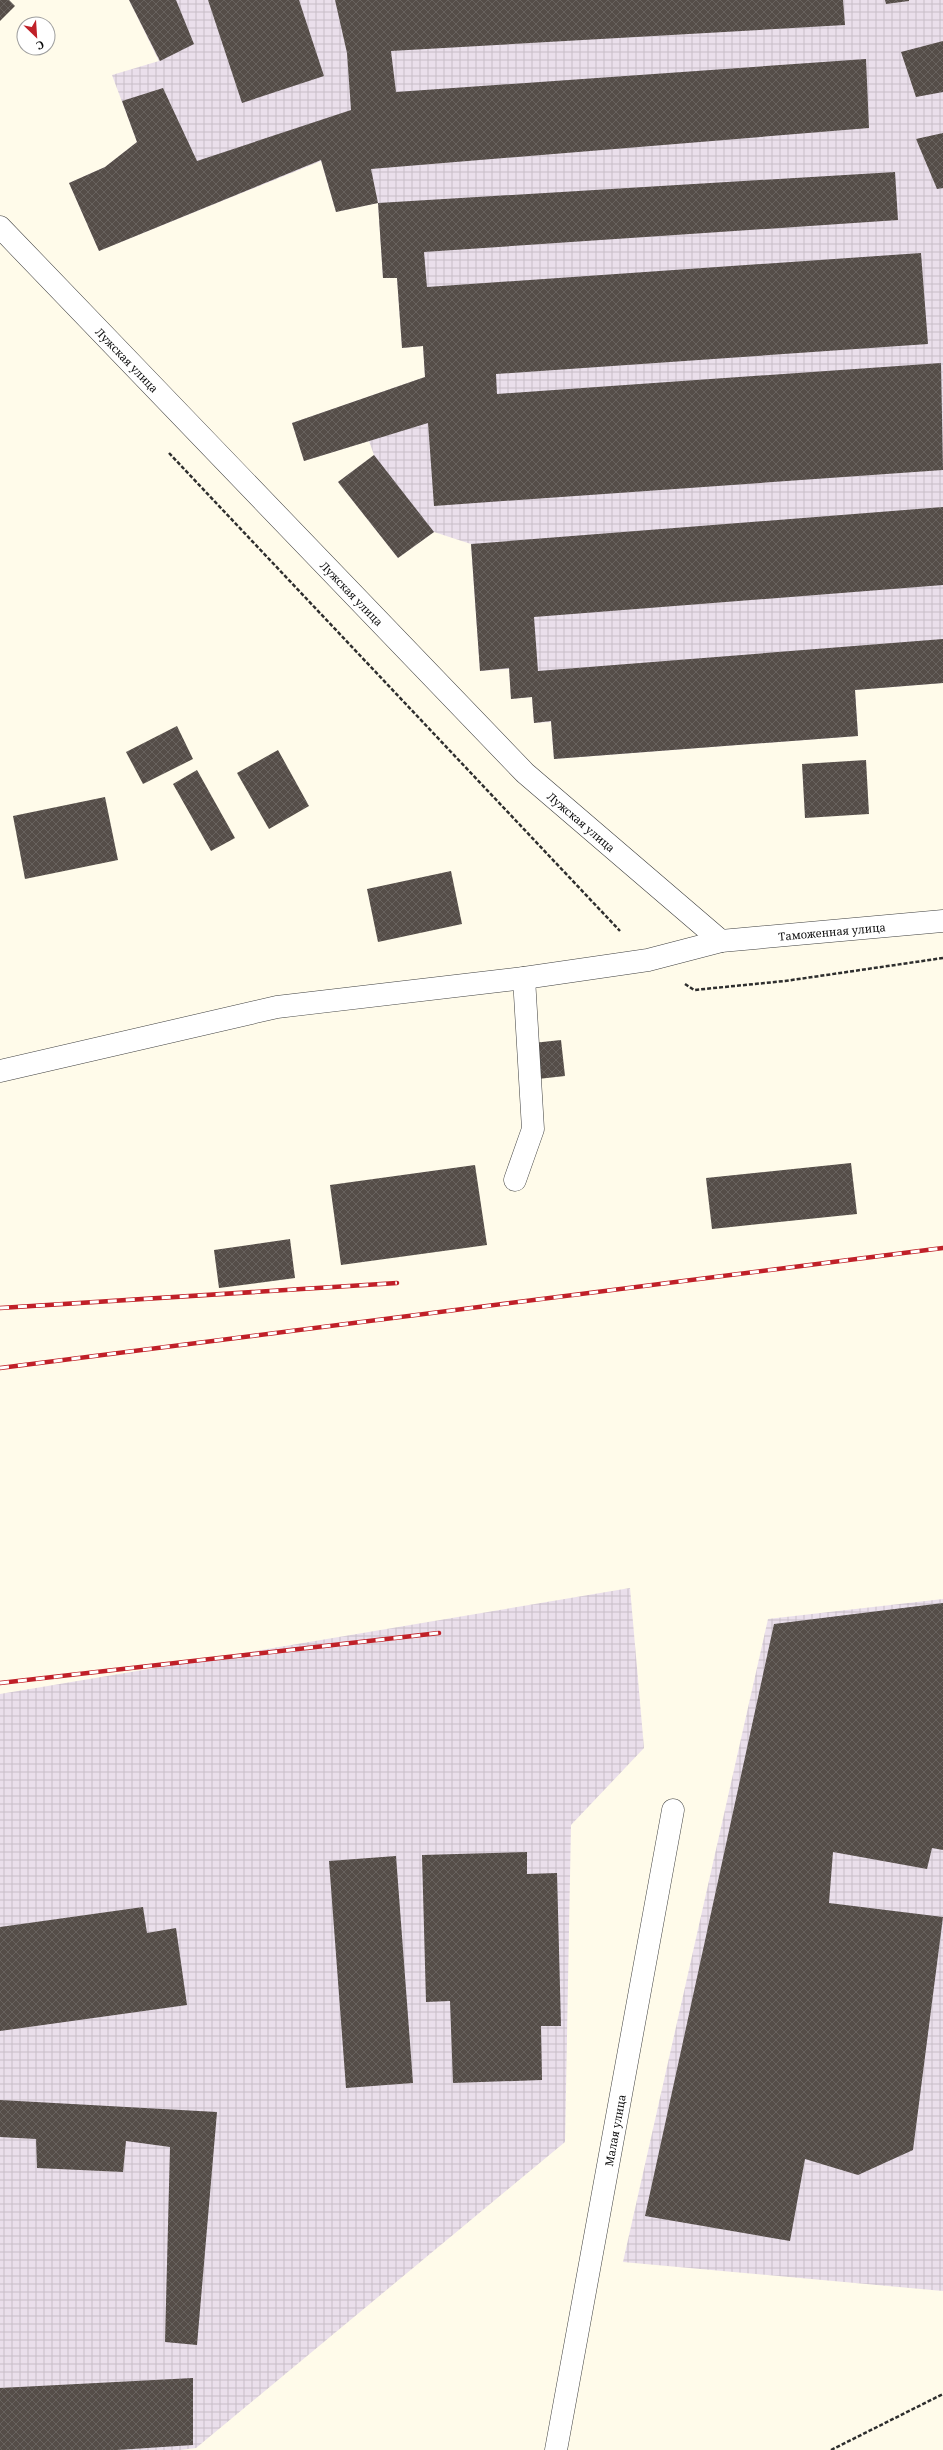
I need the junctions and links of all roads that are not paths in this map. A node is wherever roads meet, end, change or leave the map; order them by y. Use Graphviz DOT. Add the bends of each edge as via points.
graph roads {
  1 [pos="0,227"];
  2 [pos="943,921"];
  3 [pos="721,941"];
  4 [pos="524,978"];
  5 [pos="0,1071"];
  6 [pos="515,1180"];
  7 [pos="673,1810"];
  8 [pos="556,2450"];
  1 -- 3 [label="street, Лужская улица" via="525,773"];
  2 -- 3 [label="street, Таможенная улица"];
  3 -- 4 [label="street, Таможенная улица" via="648,960"];
  4 -- 5 [label="street, Таможенная улица" via="277,1007"];
  4 -- 6 [label="street" via="533,1129"];
  7 -- 8 [label="street, Малая улица"];
}
